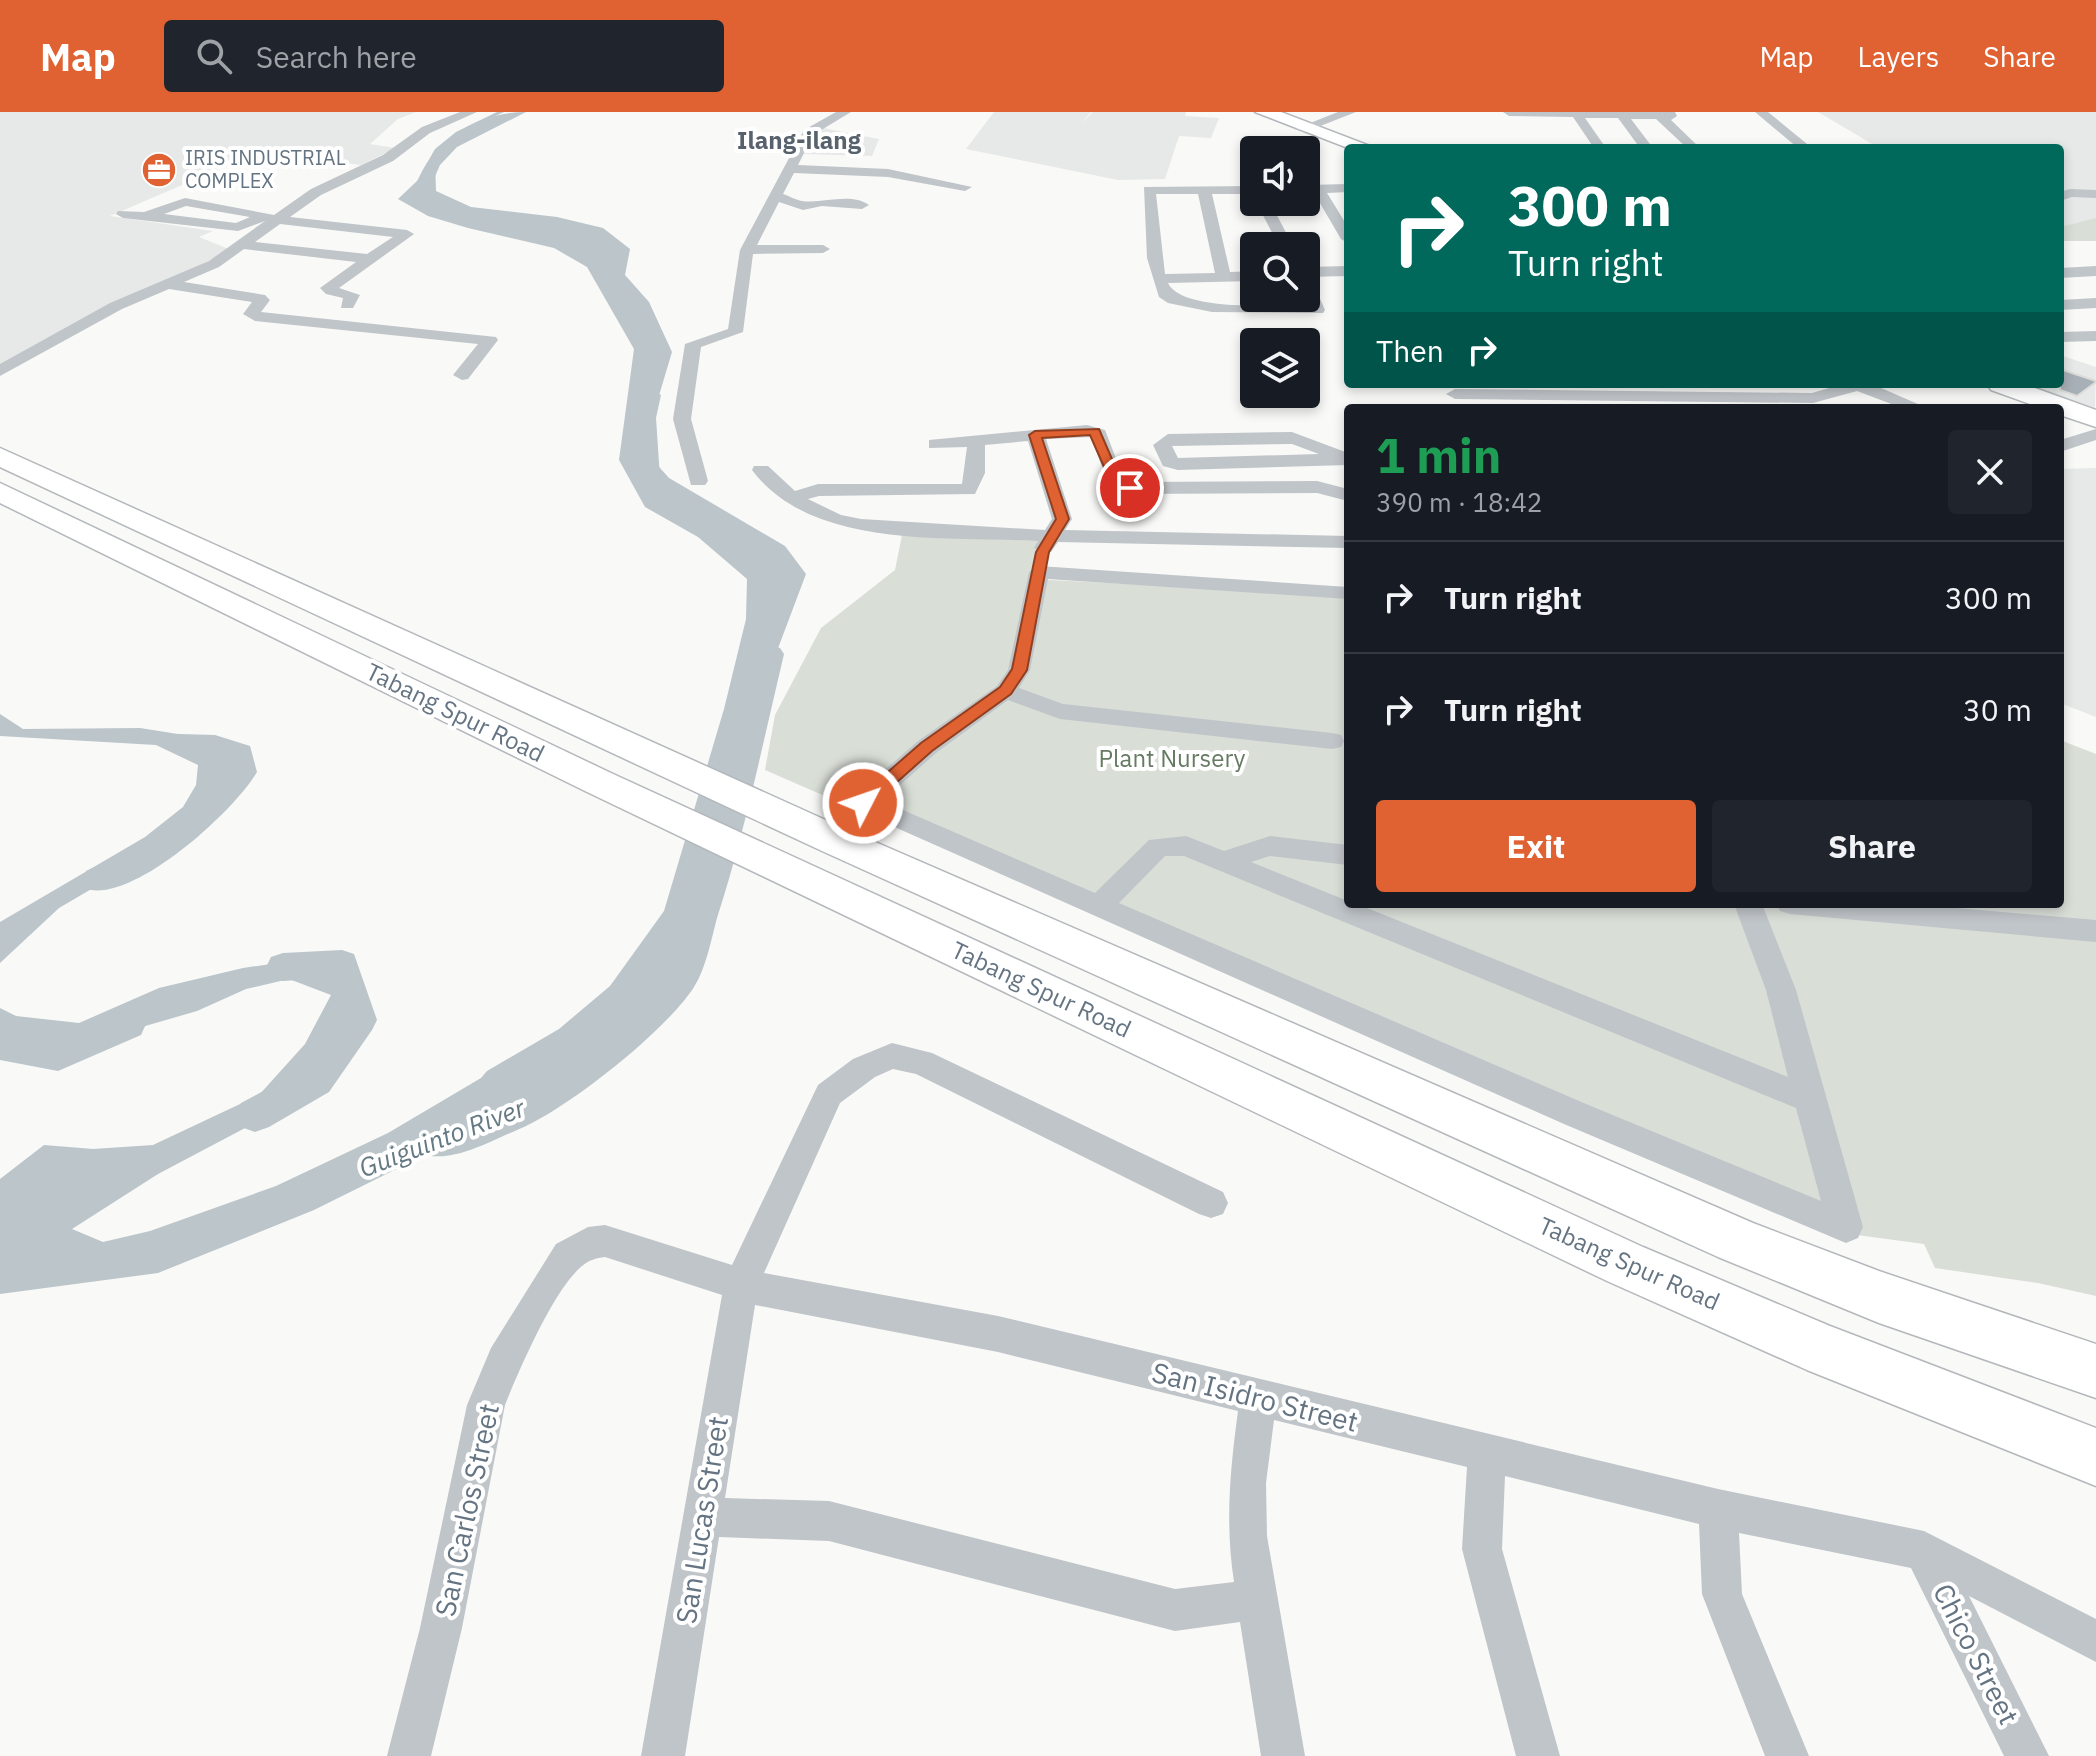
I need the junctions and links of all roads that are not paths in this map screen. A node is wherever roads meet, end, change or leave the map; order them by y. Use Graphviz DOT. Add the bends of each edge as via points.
graph roads {
  1 [pos="471,112"];
  2 [pos="845,112"];
  3 [pos="1254,112"];
  4 [pos="1264,112"];
  5 [pos="1350,112"];
  6 [pos="1509,112"];
  7 [pos="1761,112"];
  8 [pos="1554,113"];
  9 [pos="1577,114"];
  10 [pos="1664,114"];
  11 [pos="1622,115"];
  12 [pos="1304,128"];
  13 [pos="1344,144"];
  14 [pos="1353,144"];
  15 [pos="1597,144"];
  16 [pos="1644,144"];
  17 [pos="1690,144"];
  18 [pos="1801,144"];
  19 [pos="790,169"];
  20 [pos="965,187"];
  21 [pos="1344,188"];
  22 [pos="1320,189"];
  23 [pos="1204,190"];
  24 [pos="1240,190"];
  25 [pos="228,192"];
  26 [pos="2096,194"];
  27 [pos="2064,195"];
  28 [pos="774,196"];
  29 [pos="283,199"];
  30 [pos="1320,200"];
  31 [pos="200,204"];
  32 [pos="862,205"];
  33 [pos="123,214"];
  34 [pos="149,215"];
  35 [pos="268,217"];
  36 [pos="1344,233"];
  37 [pos="244,245"];
  38 [pos="823,249"];
  39 [pos="747,250"];
  40 [pos="225,257"];
  41 [pos="368,259"];
  42 [pos="284,264"];
  43 [pos="1344,271"];
  44 [pos="2096,271"];
  45 [pos="1320,272"];
  46 [pos="2064,273"];
  47 [pos="1240,277"];
  48 [pos="1224,278"];
  49 [pos="1159,279"];
  50 [pos="171,285"];
  51 [pos="2096,290"];
  52 [pos="2096,303"];
  53 [pos="347,305"];
  54 [pos="2064,305"];
  55 [pos="1240,307"];
  56 [pos="2096,336"];
  57 [pos="2064,337"];
  58 [pos="0,371"];
  59 [pos="462,375"];
  60 [pos="1847,388"];
  61 [pos="1865,388"];
  62 [pos="2012,388"];
  63 [pos="2025,388"];
  64 [pos="1456,395"];
  65 [pos="1907,404"];
  66 [pos="2060,404"];
  67 [pos="2064,405"];
  68 [pos="2096,416"];
  69 [pos="2096,434"];
  70 [pos="1035,435"];
  71 [pos="975,440"];
  72 [pos="936,444"];
  73 [pos="2064,445"];
  74 [pos="0,456"];
  75 [pos="1344,458"];
  76 [pos="1344,459"];
  77 [pos="761,470"];
  78 [pos="698,481"];
  79 [pos="0,492"];
  80 [pos="1344,494"];
  81 [pos="791,498"];
  82 [pos="1049,536"];
  83 [pos="1344,542"];
  84 [pos="1039,572"];
  85 [pos="1344,593"];
  86 [pos="1005,691"];
  87 [pos="1332,741"];
  88 [pos="1344,855"];
  89 [pos="1222,861"];
  90 [pos="1098,907"];
  91 [pos="1750,908"];
  92 [pos="1835,908"];
  93 [pos="2096,931"];
  94 [pos="1810,1100"];
  95 [pos="1211,1203"];
  96 [pos="588,1243"];
  97 [pos="741,1285"];
  98 [pos="2096,1371"];
  99 [pos="1258,1398"];
  100 [pos="1487,1453"];
  101 [pos="2096,1457"];
  102 [pos="1718,1509"];
  103 [pos="703,1517"];
  104 [pos="1924,1551"];
  105 [pos="1259,1599"];
  106 [pos="2096,1641"];
  107 [pos="409,1756"];
  108 [pos="663,1756"];
  109 [pos="1283,1756"];
  110 [pos="1538,1756"];
  111 [pos="1787,1756"];
  112 [pos="2027,1756"];
  1 -- 35 [label="street" via="426,130 388,158"];
  2 -- 19 [label="street" via="811,129"];
  3 -- 12 [label="highway"];
  4 -- 12 [label="highway"];
  5 -- 12 [label="street"];
  6 -- 8 [label="street"];
  7 -- 18 [label="street"];
  8 -- 9 [label="street"];
  9 -- 11 [label="street"];
  9 -- 15 [label="street"];
  10 -- 11 [label="street"];
  10 -- 17 [label="street"];
  11 -- 16 [label="street"];
  12 -- 13 [label="highway"];
  12 -- 14 [label="highway"];
  19 -- 20 [label="street" via="888,173"];
  19 -- 28 [label="street"];
  21 -- 22 [label="street"];
  23 -- 24 [label="street"];
  23 -- 48 [label="street"];
  23 -- 49 [label="street" via="1149,190"];
  25 -- 31 [label="street"];
  26 -- 27 [label="street"];
  28 -- 32 [label="street" via="803,206"];
  28 -- 39 [label="street"];
  29 -- 35 [label="street"];
  30 -- 36 [label="street"];
  31 -- 34 [label="street" via="177,203"];
  31 -- 35 [label="street"];
  33 -- 34 [label="street"];
  34 -- 35 [label="street" via="238,227"];
  35 -- 37 [label="street"];
  35 -- 41 [label="street" via="407,234"];
  37 -- 40 [label="street"];
  37 -- 41 [label="street"];
  38 -- 39 [label="street"];
  39 -- 78 [label="street" via="735,332 693,344 682,419"];
  40 -- 42 [label="street"];
  40 -- 50 [label="street"];
  41 -- 53 [label="street" via="328,288 352,295"];
  43 -- 45 [label="street"];
  44 -- 46 [label="street"];
  46 -- 51 [label="street"];
  47 -- 48 [label="street"];
  48 -- 49 [label="street"];
  49 -- 55 [label="street" via="1170,299"];
  50 -- 58 [label="street" via="116,306"];
  50 -- 59 [label="street" via="261,298 251,314 255,316 490,340"];
  52 -- 54 [label="street"];
  56 -- 57 [label="street"];
  60 -- 64 [label="street" via="1813,398"];
  61 -- 65 [label="street"];
  62 -- 66 [label="highway"];
  63 -- 68 [label="highway"];
  67 -- 68 [label="highway"];
  69 -- 73 [label="street"];
  70 -- 71 [label="street"];
  70 -- 80 [label="street" via="1095,431 1116,482 1130,488 1317,487"];
  70 -- 82 [label="street" via="1062,519"];
  71 -- 72 [label="street"];
  71 -- 81 [label="street" via="977,455 968,490 818,490"];
  74 -- 98 [label="highway, Tabang Spur Road" via="836,841 1736,1240 1879,1297"];
  75 -- 76 [label="street" via="1292,438 1168,440 1162,445 1170,462 1178,464"];
  77 -- 81 [label="street"];
  79 -- 101 [label="highway, Tabang Spur Road" via="598,782 1625,1264 1826,1351"];
  81 -- 82 [label="street" via="849,524"];
  82 -- 83 [label="street"];
  82 -- 84 [label="street"];
  84 -- 85 [label="street"];
  84 -- 86 [label="street" via="1019,670"];
  86 -- 87 [label="street" via="1060,711"];
  86 -- 90 [label="street" via="927,747 863,803"];
  88 -- 89 [label="street" via="1270,846"];
  89 -- 90 [label="street" via="1186,846 1158,847"];
  89 -- 94 [label="street"];
  90 -- 94 [label="street" via="1846,1227"];
  91 -- 94 [label="street" via="1781,990"];
  92 -- 93 [label="street"];
  95 -- 97 [label="street, San Lucas Street" via="921,1062 892,1056 864,1068 829,1094"];
  96 -- 97 [label="street, San Isidro Street" via="605,1241"];
  96 -- 107 [label="street, San Carlos Street" via="568,1255 543,1291 486,1405"];
  97 -- 99 [label="street, San Isidro Street" via="998,1334"];
  97 -- 103 [label="street, San Lucas Street"];
  99 -- 100 [label="street, San Isidro Street"];
  99 -- 105 [label="street" via="1247,1483 1247,1536"];
  100 -- 102 [label="street, San Isidro Street"];
  100 -- 110 [label="street" via="1482,1549"];
  102 -- 104 [label="street, San Isidro Street"];
  102 -- 111 [label="street" via="1722,1594"];
  103 -- 105 [label="street" via="829,1521 1175,1610"];
  103 -- 108 [label="street, San Lucas Street"];
  104 -- 106 [label="street, San Isidro Street"];
  104 -- 112 [label="street, Chico Street"];
  105 -- 109 [label="street"];
}
